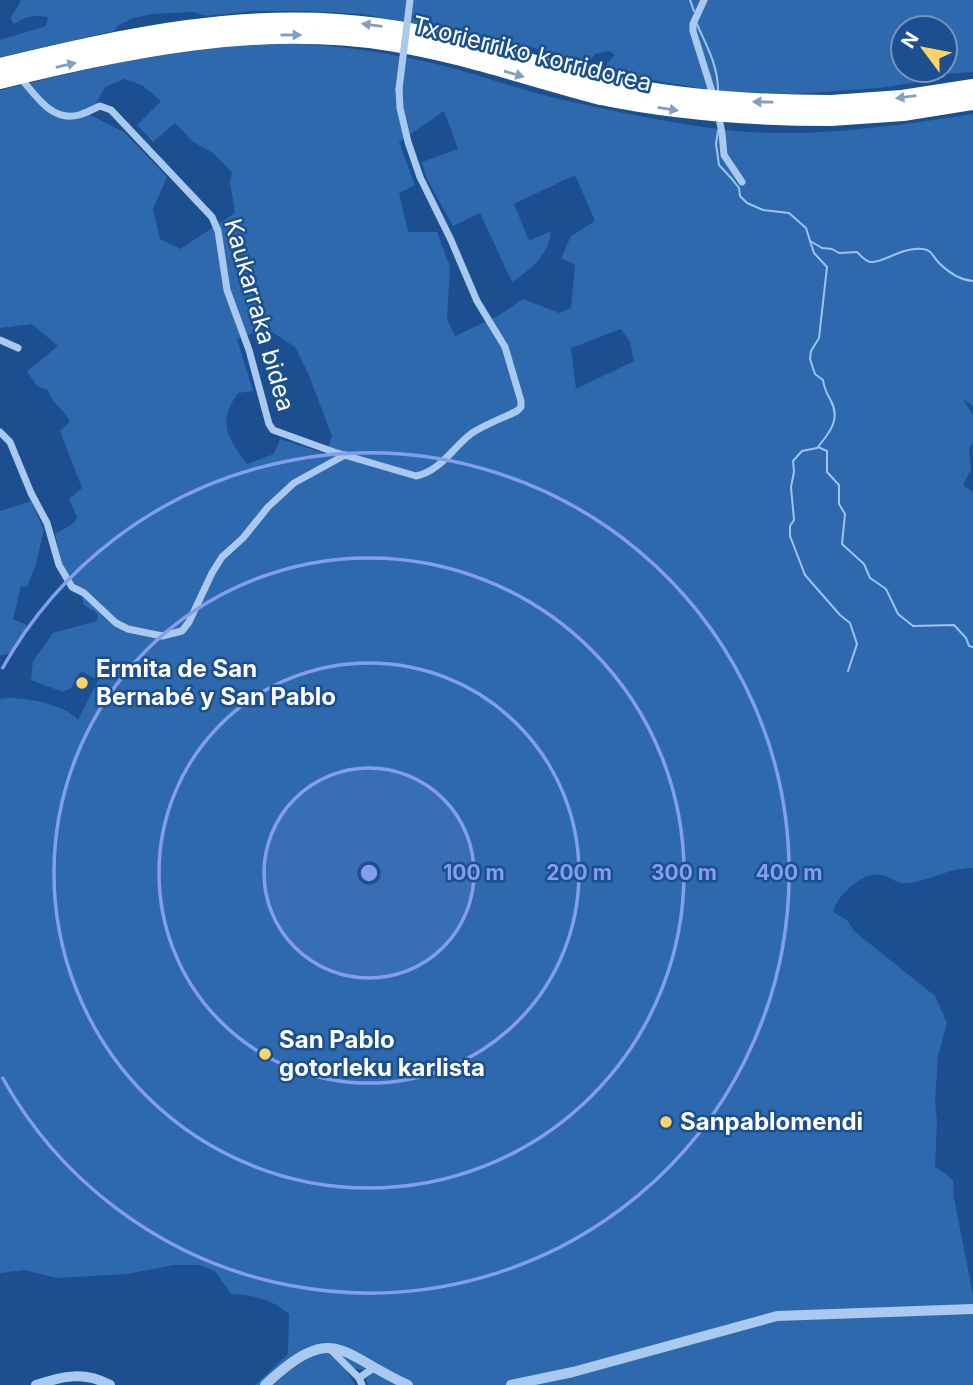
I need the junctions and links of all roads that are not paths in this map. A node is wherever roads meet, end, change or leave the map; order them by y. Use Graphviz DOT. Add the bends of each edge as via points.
graph roads {
  1 [pos="410,0"];
  2 [pos="704,0"];
  3 [pos="0,66"];
  4 [pos="0,81"];
  5 [pos="24,82"];
  6 [pos="973,87"];
  7 [pos="603,90"];
  8 [pos="973,102"];
  9 [pos="831,111"];
  10 [pos="742,182"];
  11 [pos="0,340"];
  12 [pos="18,348"];
  13 [pos="0,432"];
  14 [pos="345,455"];
  15 [pos="973,1309"];
  16 [pos="325,1348"];
  17 [pos="363,1373"];
  18 [pos="42,1384"];
  19 [pos="110,1385"];
  20 [pos="265,1385"];
  21 [pos="408,1385"];
  22 [pos="511,1385"];
  1 -- 14 [label="street, Kaukarraka bidea, bridge" via="399,89 408,142 477,300 505,347 521,407 475,431 428,474 416,475"];
  2 -- 10 [label="street" via="693,31 713,93 724,155"];
  7 -- 3 [label="highway, Txorierriko korridorea, one-way" via="410,31 297,19 195,26"];
  4 -- 7 [label="highway, Txorierriko korridorea, one-way" via="173,45 297,34 407,46"];
  5 -- 14 [label="street, Kaukarraka bidea" via="47,108 62,115 78,116 100,106 111,110 212,216 227,290 269,424 286,436"];
  6 -- 9 [label="highway, Txorierriko korridorea, one-way"];
  7 -- 9 [label="highway, Txorierriko korridorea, bridge"];
  8 -- 9 [label="highway, Txorierriko korridorea" via="903,113"];
  11 -- 12 [label="street"];
  13 -- 14 [label="street" via="10,442 72,587 116,624 153,635 181,631 222,557 268,506 294,483"];
  15 -- 22 [label="street" via="777,1316"];
  16 -- 17 [label="street"];
  16 -- 17 [label="street" via="348,1352"];
  16 -- 20 [label="street" via="304,1353"];
  17 -- 21 [label="street"];
  18 -- 19 [label="street" via="79,1375"];
}
